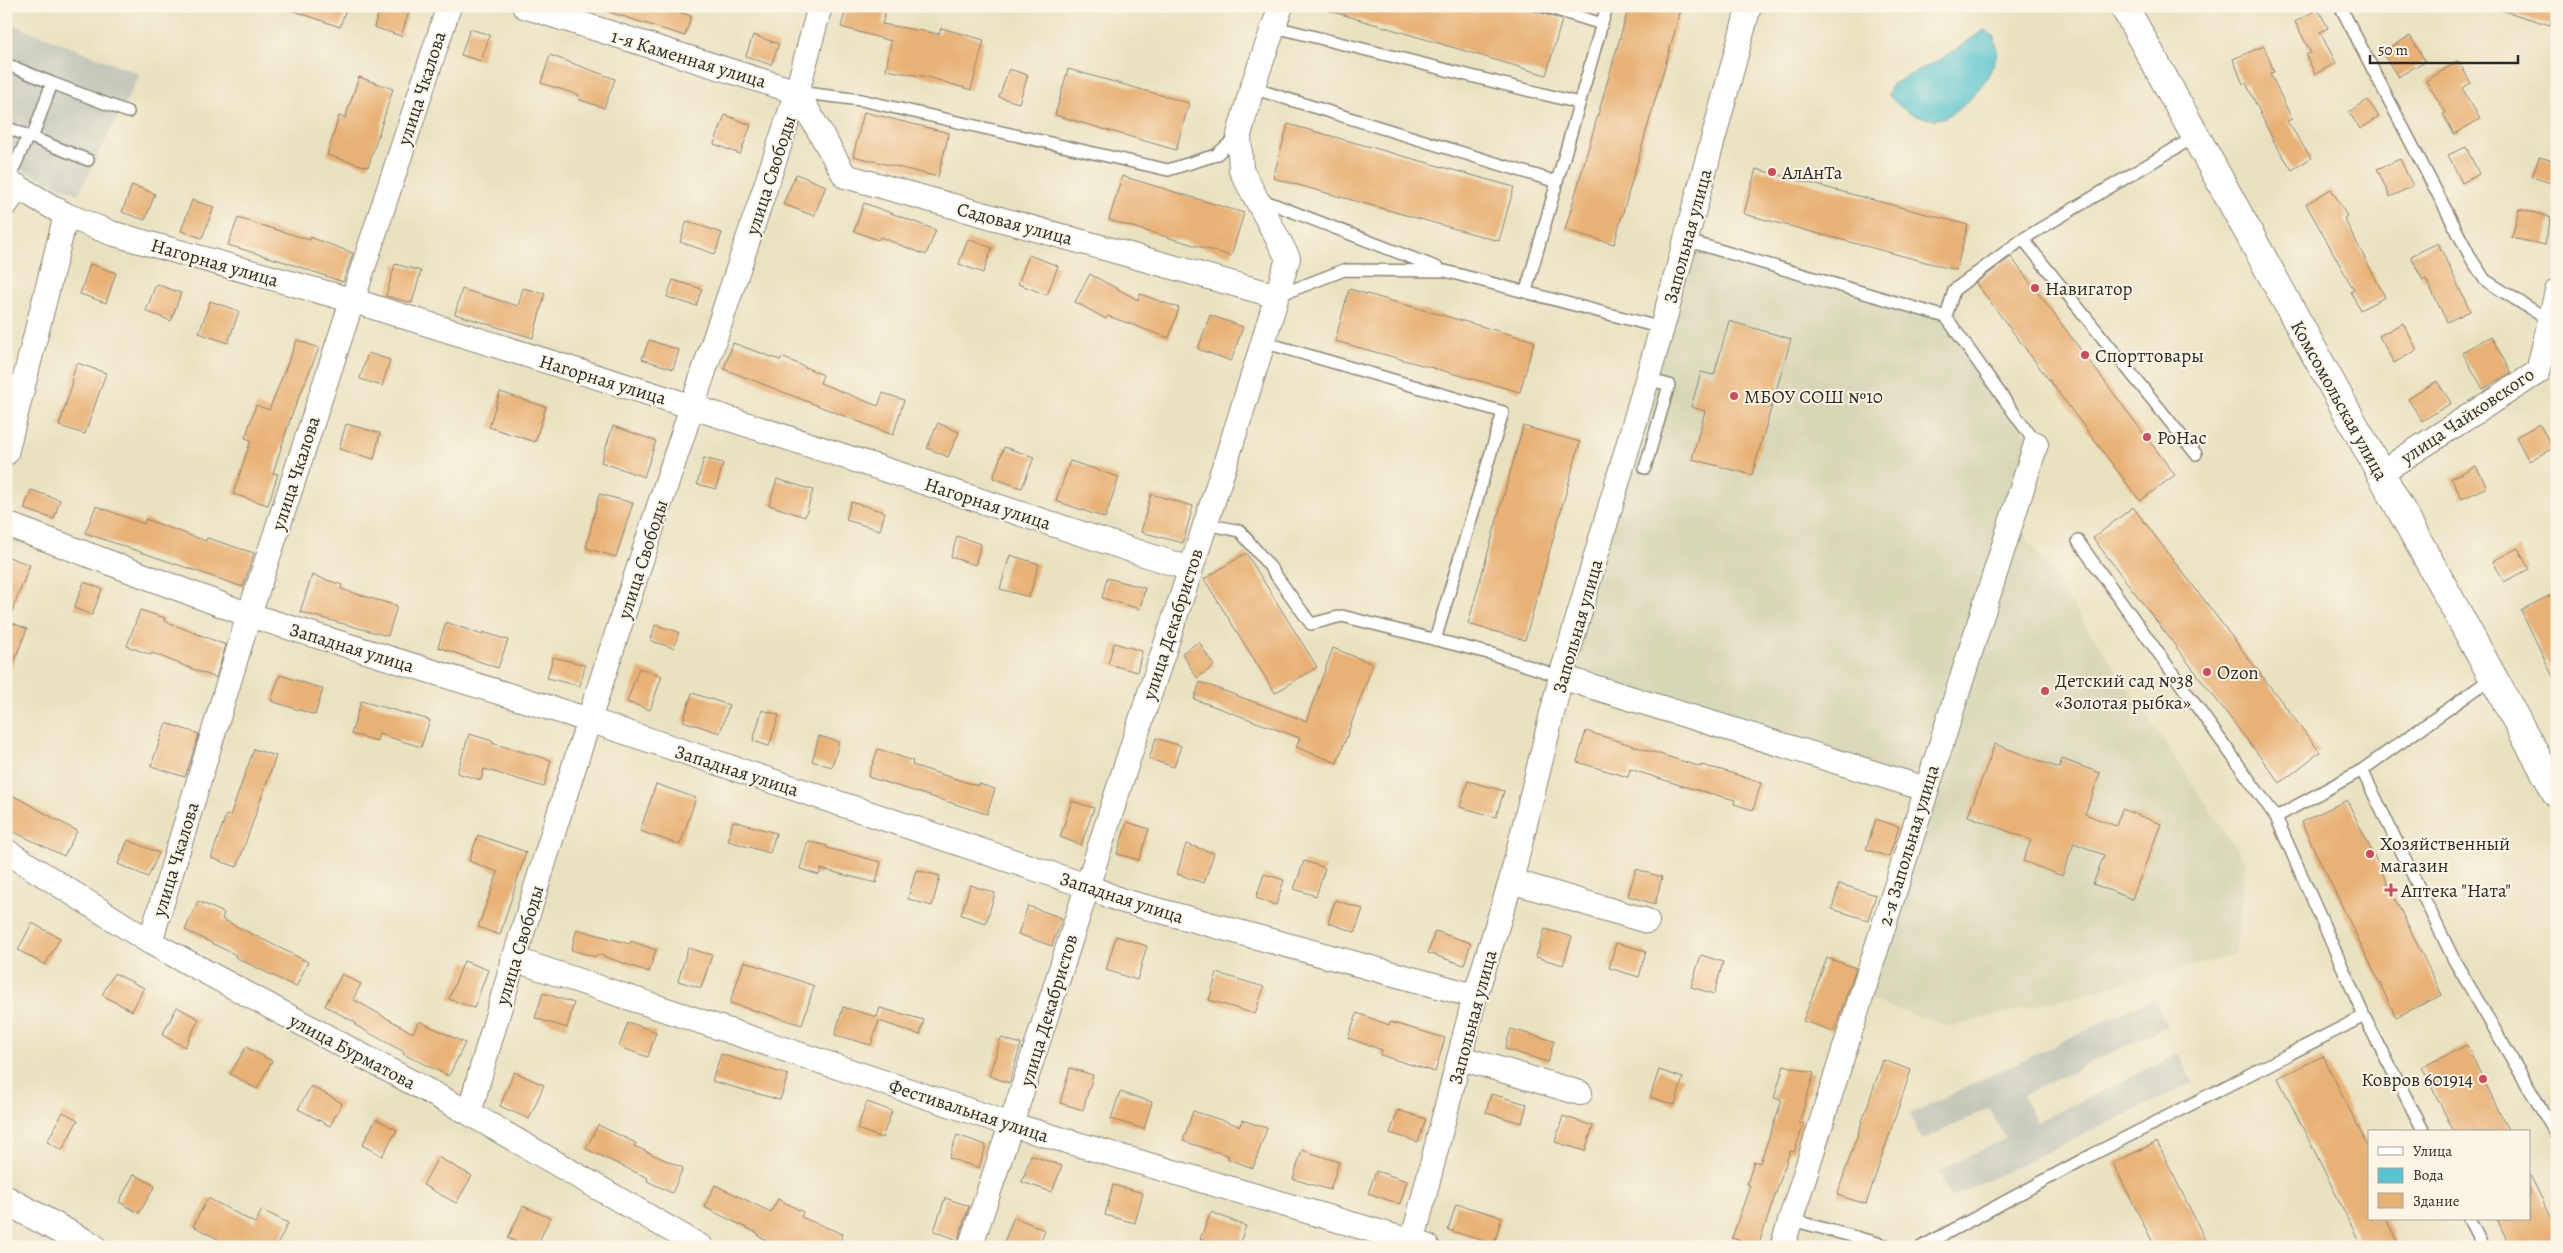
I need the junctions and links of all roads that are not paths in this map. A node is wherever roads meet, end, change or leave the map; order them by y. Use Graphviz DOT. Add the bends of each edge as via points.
graph roads {
  1 [pos="448,6"];
  2 [pos="524,6"];
  3 [pos="820,6"];
  4 [pos="1544,6"];
  5 [pos="1607,6"];
  6 [pos="1749,6"];
  7 [pos="2124,6"];
  8 [pos="2340,6"];
  9 [pos="1278,16"];
  10 [pos="1602,24"];
  11 [pos="6,64"];
  12 [pos="52,83"];
  13 [pos="1252,88"];
  14 [pos="797,92"];
  15 [pos="1580,103"];
  16 [pos="128,112"];
  17 [pos="6,126"];
  18 [pos="1239,135"];
  19 [pos="2196,136"];
  20 [pos="30,137"];
  21 [pos="88,160"];
  22 [pos="1557,182"];
  23 [pos="10,188"];
  24 [pos="1256,198"];
  25 [pos="66,215"];
  26 [pos="2023,239"];
  27 [pos="1685,240"];
  28 [pos="1445,271"];
  29 [pos="1526,291"];
  30 [pos="2557,291"];
  31 [pos="1277,296"];
  32 [pos="350,300"];
  33 [pos="1946,317"];
  34 [pos="2550,321"];
  35 [pos="1662,328"];
  36 [pos="1263,342"];
  37 [pos="1647,379"];
  38 [pos="693,407"];
  39 [pos="2036,444"];
  40 [pos="6,453"];
  41 [pos="2196,454"];
  42 [pos="1645,468"];
  43 [pos="2380,473"];
  44 [pos="6,524"];
  45 [pos="1206,524"];
  46 [pos="2078,541"];
  47 [pos="1190,569"];
  48 [pos="249,615"];
  49 [pos="1435,640"];
  50 [pos="1561,677"];
  51 [pos="2492,678"];
  52 [pos="589,720"];
  53 [pos="2362,770"];
  54 [pos="1926,789"];
  55 [pos="2557,794"];
  56 [pos="2276,817"];
  57 [pos="6,851"];
  58 [pos="1511,881"];
  59 [pos="1087,886"];
  60 [pos="1648,921"];
  61 [pos="150,942"];
  62 [pos="513,959"];
  63 [pos="1474,996"];
  64 [pos="2364,1016"];
  65 [pos="1461,1058"];
  66 [pos="1580,1093"];
  67 [pos="469,1113"];
  68 [pos="1012,1125"];
  69 [pos="2423,1130"];
  70 [pos="2557,1136"];
  71 [pos="7,1201"];
  72 [pos="1792,1220"];
  73 [pos="2470,1220"];
  74 [pos="1418,1245"];
  75 [pos="92,1247"];
  76 [pos="701,1247"];
  77 [pos="970,1247"];
  78 [pos="1782,1247"];
  79 [pos="1892,1247"];
  80 [pos="1921,1247"];
  81 [pos="2483,1247"];
  1 -- 32 [label="street, улица Чкалова"];
  2 -- 14 [label="street, 1-я Каменная улица"];
  3 -- 14 [label="street, улица Свободы"];
  4 -- 10 [label="lane"];
  5 -- 10 [label="lane"];
  6 -- 27 [label="street, Запольная улица"];
  7 -- 19 [label="main road, Комсомольская улица"];
  8 -- 34 [label="lane" via="2485,280"];
  9 -- 13 [label="street, улица Декабристов"];
  9 -- 15 [label="lane"];
  10 -- 15 [label="lane"];
  11 -- 12 [label="lane"];
  12 -- 16 [label="lane"];
  12 -- 20 [label="lane"];
  13 -- 18 [label="street, улица Декабристов"];
  13 -- 22 [label="lane"];
  14 -- 18 [label="lane" via="861,100 1168,170 1216,155"];
  14 -- 31 [label="street, Садовая улица" via="845,176"];
  14 -- 38 [label="street, улица Свободы"];
  15 -- 22 [label="lane"];
  17 -- 20 [label="lane"];
  18 -- 24 [label="street, улица Декабристов" via="1241,170"];
  19 -- 26 [label="lane"];
  19 -- 43 [label="main road, Комсомольская улица"];
  20 -- 21 [label="lane"];
  20 -- 23 [label="lane"];
  22 -- 29 [label="lane"];
  23 -- 25 [label="street, Нагорная улица"];
  24 -- 28 [label="lane"];
  24 -- 31 [label="street, улица Декабристов" via="1288,258"];
  25 -- 32 [label="street, Нагорная улица" via="111,233"];
  25 -- 40 [label="street"];
  26 -- 33 [label="lane" via="1954,290"];
  26 -- 41 [label="lane"];
  27 -- 33 [label="lane"];
  27 -- 35 [label="street, Запольная улица"];
  28 -- 29 [label="lane"];
  28 -- 31 [label="lane" via="1344,270"];
  29 -- 35 [label="lane"];
  30 -- 34 [label="street, улица Чайковского"];
  31 -- 36 [label="street, улица Декабристов"];
  32 -- 38 [label="street, Нагорная улица"];
  32 -- 48 [label="street, улица Чкалова"];
  33 -- 39 [label="lane"];
  34 -- 43 [label="street, улица Чайковского" via="2538,372"];
  35 -- 37 [label="street, Запольная улица"];
  36 -- 45 [label="street, улица Декабристов"];
  36 -- 49 [label="lane" via="1503,412"];
  37 -- 42 [label="lane" via="1669,385"];
  37 -- 50 [label="street, Запольная улица"];
  38 -- 47 [label="street, Нагорная улица"];
  38 -- 52 [label="street, улица Свободы"];
  39 -- 54 [label="street, 2-я Запольная улица"];
  43 -- 51 [label="main road, Комсомольская улица"];
  44 -- 48 [label="street, Западная улица"];
  45 -- 47 [label="street, улица Декабристов"];
  45 -- 49 [label="lane" via="1240,531 1270,566 1311,624 1342,616"];
  46 -- 56 [label="lane"];
  47 -- 59 [label="street, улица Декабристов"];
  48 -- 52 [label="street, Западная улица"];
  48 -- 61 [label="street, улица Чкалова"];
  49 -- 50 [label="lane" via="1492,654"];
  50 -- 54 [label="street"];
  50 -- 58 [label="street, Запольная улица"];
  51 -- 53 [label="lane"];
  51 -- 55 [label="main road, Комсомольская улица"];
  52 -- 59 [label="street, Западная улица"];
  52 -- 62 [label="street, улица Свободы"];
  53 -- 56 [label="lane"];
  53 -- 70 [label="lane" via="2454,960"];
  54 -- 72 [label="street, 2-я Запольная улица"];
  56 -- 64 [label="lane"];
  57 -- 61 [label="street, улица Бурматова"];
  58 -- 60 [label="street"];
  58 -- 63 [label="street, Запольная улица"];
  59 -- 63 [label="street, Западная улица" via="1120,900"];
  59 -- 68 [label="street, улица Декабристов"];
  61 -- 67 [label="street, улица Бурматова"];
  62 -- 67 [label="street, улица Свободы"];
  62 -- 68 [label="street, Фестивальная улица"];
  63 -- 65 [label="street, Запольная улица"];
  64 -- 69 [label="lane"];
  64 -- 80 [label="lane" via="2082,1160"];
  65 -- 66 [label="street"];
  65 -- 74 [label="street, Запольная улица"];
  67 -- 76 [label="street, улица Бурматова"];
  68 -- 74 [label="street, Фестивальная улица"];
  68 -- 77 [label="street, улица Декабристов"];
  71 -- 75 [label="main road"];
  72 -- 78 [label="street, 2-я Запольная улица"];
  72 -- 79 [label="lane"];
  73 -- 81 [label="lane"];
}
